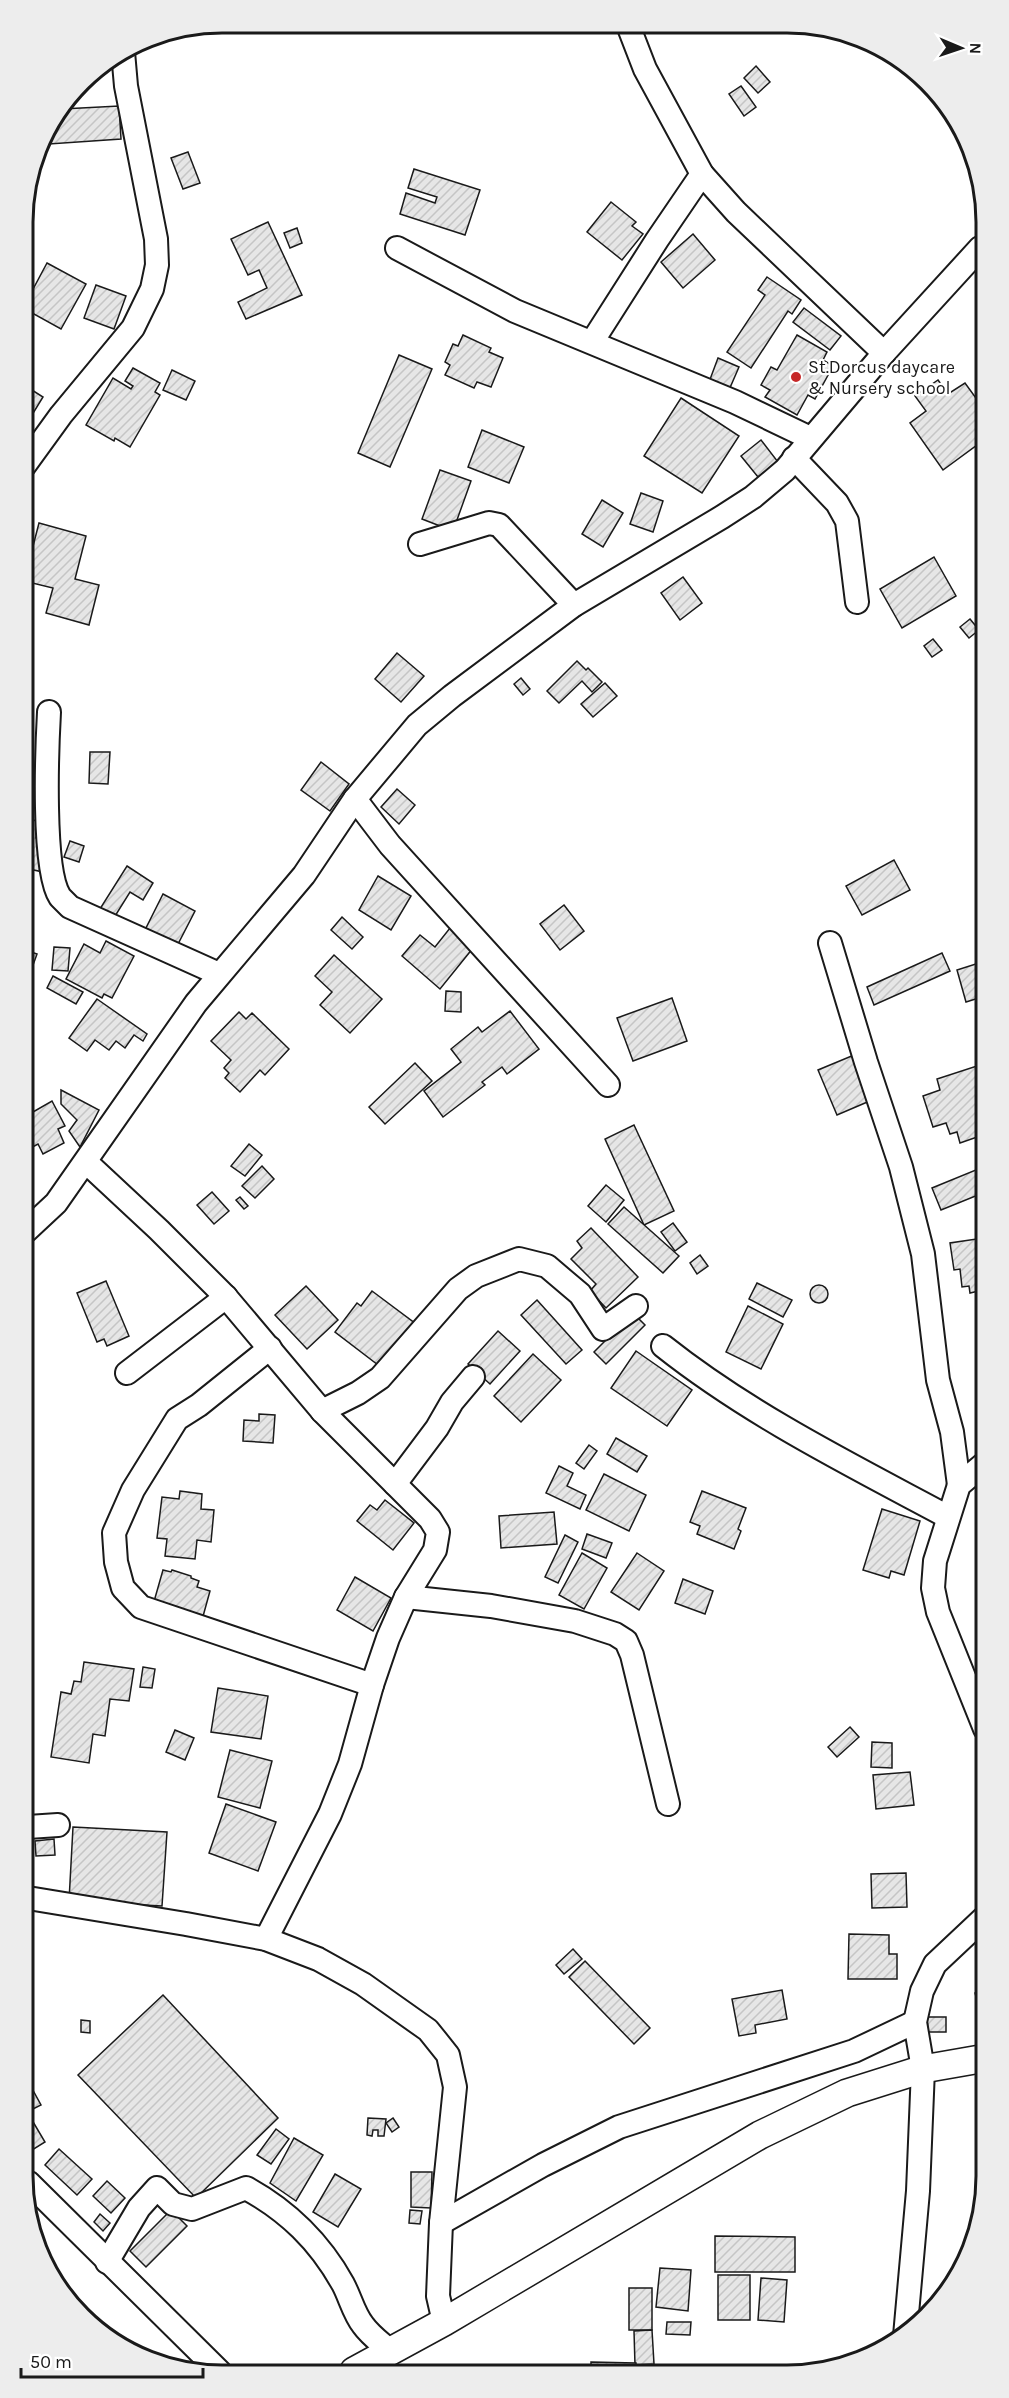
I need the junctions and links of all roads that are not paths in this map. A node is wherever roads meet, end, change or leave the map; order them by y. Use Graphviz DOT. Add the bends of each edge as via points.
graph roads {
  1 [pos="631,33"];
  2 [pos="124,60"];
  3 [pos="702,174"];
  4 [pos="397,248"];
  5 [pos="976,252"];
  6 [pos="592,342"];
  7 [pos="884,353"];
  8 [pos="810,438"];
  9 [pos="33,453"];
  10 [pos="794,458"];
  11 [pos="420,544"];
  12 [pos="857,602"];
  13 [pos="574,604"];
  14 [pos="49,712"];
  15 [pos="354,799"];
  16 [pos="830,943"];
  17 [pos="219,974"];
  18 [pos="608,1085"];
  19 [pos="86,1162"];
  20 [pos="33,1224"];
  21 [pos="226,1297"];
  22 [pos="636,1306"];
  23 [pos="663,1346"];
  24 [pos="270,1348"];
  25 [pos="127,1373"];
  26 [pos="473,1377"];
  27 [pos="322,1411"];
  28 [pos="976,1471"];
  29 [pos="395,1484"];
  30 [pos="959,1485"];
  31 [pos="948,1517"];
  32 [pos="406,1597"];
  33 [pos="372,1685"];
  34 [pos="976,1707"];
  35 [pos="668,1804"];
  36 [pos="58,1825"];
  37 [pos="33,1827"];
  38 [pos="33,1899"];
  39 [pos="976,1925"];
  40 [pos="266,1940"];
  41 [pos="915,2022"];
  42 [pos="976,2060"];
  43 [pos="923,2069"];
  44 [pos="34,2187"];
  45 [pos="441,2223"];
  46 [pos="107,2262"];
  47 [pos="444,2322"];
  48 [pos="906,2322"];
  49 [pos="390,2351"];
  50 [pos="212,2365"];
  51 [pos="365,2365"];
  1 -- 3 [label="street" via="645,69"];
  2 -- 9 [label="street" via="156,239 157,265 152,288 133,328"];
  3 -- 6 [label="street"];
  3 -- 7 [label="street" via="736,212"];
  4 -- 6 [label="street" via="515,311"];
  5 -- 7 [label="street"];
  6 -- 8 [label="street"];
  7 -- 8 [label="street"];
  8 -- 10 [label="street"];
  10 -- 12 [label="street" via="837,503 847,521"];
  10 -- 13 [label="street" via="753,497"];
  11 -- 13 [label="street" via="489,523 500,525"];
  13 -- 15 [label="street" via="417,725"];
  14 -- 17 [label="street" via="46,767 51,867 59,896 70,907"];
  15 -- 17 [label="street" via="304,875"];
  15 -- 18 [label="street" via="390,845"];
  16 -- 30 [label="street" via="901,1167 923,1254 938,1380 952,1432"];
  17 -- 19 [label="street"];
  19 -- 20 [label="street" via="56,1203"];
  19 -- 21 [label="street"];
  21 -- 24 [label="street"];
  21 -- 25 [label="street"];
  22 -- 27 [label="street" via="603,1329 580,1294 547,1266 519,1259 476,1276 458,1289 380,1378"];
  23 -- 31 [label="street" via="698,1374 822,1449"];
  24 -- 27 [label="street"];
  24 -- 33 [label="street" via="177,1419 133,1490 114,1533 123,1588 141,1607"];
  26 -- 29 [label="street"];
  27 -- 29 [label="street"];
  28 -- 30 [label="street"];
  29 -- 32 [label="street" via="438,1532 435,1550"];
  30 -- 31 [label="street"];
  31 -- 34 [label="street" via="935,1561 933,1588 938,1612"];
  32 -- 33 [label="street"];
  32 -- 35 [label="street" via="564,1618 626,1641"];
  33 -- 40 [label="street" via="350,1764 330,1814"];
  36 -- 37 [label="street"];
  38 -- 40 [label="street"];
  39 -- 41 [label="street" via="935,1964 922,1991"];
  40 -- 45 [label="street" via="318,1959 363,1984 428,2030 448,2055 455,2087"];
  41 -- 43 [label="street"];
  41 -- 45 [label="street" via="854,2051 619,2127"];
  42 -- 43 [label="street"];
  43 -- 47 [label="street" via="847,2093 760,2136"];
  43 -- 48 [label="street" via="918,2191"];
  44 -- 46 [label="street"];
  45 -- 47 [label="street" via="438,2296"];
  46 -- 49 [label="street" via="139,2208 157,2188 173,2204 192,2209 246,2188 298,2223 343,2283 362,2325"];
  46 -- 50 [label="street"];
  47 -- 49 [label="street"];
  49 -- 51 [label="street"];
}
